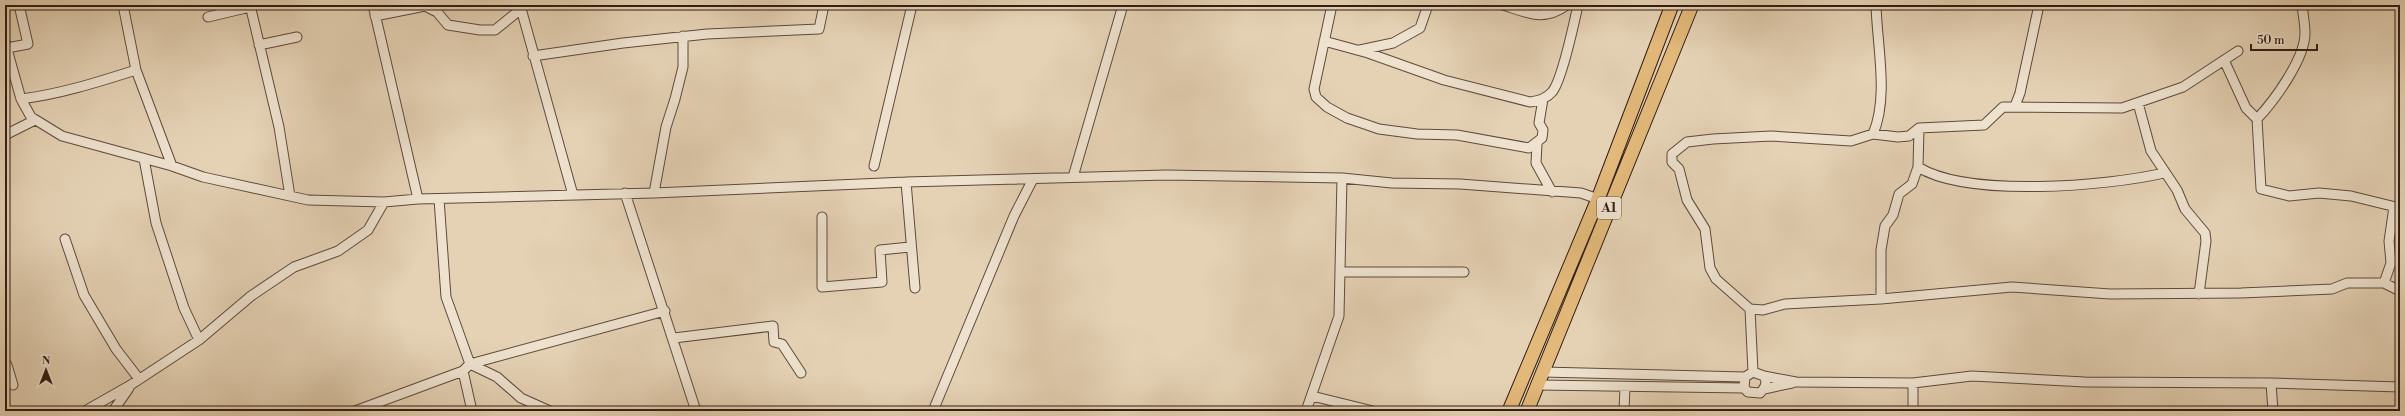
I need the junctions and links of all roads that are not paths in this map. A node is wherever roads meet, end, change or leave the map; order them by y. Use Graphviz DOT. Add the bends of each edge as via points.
graph roads {
  1 [pos="19,5"];
  2 [pos="123,5"];
  3 [pos="373,5"];
  4 [pos="824,5"];
  5 [pos="912,5"];
  6 [pos="1123,5"];
  7 [pos="1332,5"];
  8 [pos="1428,5"];
  9 [pos="1503,5"];
  10 [pos="1567,5"];
  11 [pos="1578,5"];
  12 [pos="1672,5"];
  13 [pos="1692,5"];
  14 [pos="1876,5"];
  15 [pos="2039,5"];
  16 [pos="2302,5"];
  17 [pos="250,6"];
  18 [pos="520,7"];
  19 [pos="375,16"];
  20 [pos="208,17"];
  21 [pos="683,36"];
  22 [pos="297,37"];
  23 [pos="1324,41"];
  24 [pos="6,45"];
  25 [pos="259,45"];
  26 [pos="1359,50"];
  27 [pos="2238,51"];
  28 [pos="533,56"];
  29 [pos="2224,60"];
  30 [pos="136,70"];
  31 [pos="21,99"];
  32 [pos="1543,99"];
  33 [pos="2138,103"];
  34 [pos="2016,106"];
  35 [pos="2257,119"];
  36 [pos="35,120"];
  37 [pos="1919,128"];
  38 [pos="1874,134"];
  39 [pos="5,135"];
  40 [pos="1537,144"];
  41 [pos="144,158"];
  42 [pos="172,166"];
  43 [pos="874,166"];
  44 [pos="1918,167"];
  45 [pos="2164,174"];
  46 [pos="1073,177"];
  47 [pos="1342,178"];
  48 [pos="1033,179"];
  49 [pos="906,182"];
  50 [pos="1552,192"];
  51 [pos="625,193"];
  52 [pos="654,194"];
  53 [pos="573,195"];
  54 [pos="290,196"];
  55 [pos="418,199"];
  56 [pos="439,199"];
  57 [pos="1598,199"];
  58 [pos="384,202"];
  59 [pos="2397,208"];
  60 [pos="822,217"];
  61 [pos="65,240"];
  62 [pos="910,247"];
  63 [pos="1341,272"];
  64 [pos="1464,272"];
  65 [pos="2384,283"];
  66 [pos="915,288"];
  67 [pos="2400,291"];
  68 [pos="2199,294"];
  69 [pos="1881,299"];
  70 [pos="1750,309"];
  71 [pos="665,311"];
  72 [pos="674,338"];
  73 [pos="199,340"];
  74 [pos="6,364"];
  75 [pos="470,364"];
  76 [pos="463,371"];
  77 [pos="801,372"];
  78 [pos="1543,372"];
  79 [pos="1753,372"];
  80 [pos="1764,376"];
  81 [pos="1745,377"];
  82 [pos="139,379"];
  83 [pos="1796,382"];
  84 [pos="1913,383"];
  85 [pos="2271,383"];
  86 [pos="13,385"];
  87 [pos="1538,385"];
  88 [pos="129,386"];
  89 [pos="1625,387"];
  90 [pos="2400,387"];
  91 [pos="1744,388"];
  92 [pos="1764,389"];
  93 [pos="1312,396"];
  94 [pos="116,410"];
  95 [pos="85,411"];
  96 [pos="355,411"];
  97 [pos="472,411"];
  98 [pos="550,411"];
  99 [pos="696,411"];
  100 [pos="933,411"];
  101 [pos="1306,411"];
  102 [pos="1373,411"];
  103 [pos="1509,411"];
  104 [pos="1527,411"];
  105 [pos="1624,411"];
  106 [pos="1913,411"];
  107 [pos="2273,411"];
  1 -- 24 [label="street" via="28,44"];
  2 -- 30 [label="street"];
  3 -- 19 [label="street"];
  4 -- 21 [label="street" via="819,29"];
  5 -- 43 [label="street"];
  6 -- 46 [label="street"];
  7 -- 23 [label="street"];
  8 -- 26 [label="street" via="1420,28 1393,43"];
  9 -- 10 [label="street" via="1534,15 1546,16"];
  11 -- 32 [label="street" via="1553,92"];
  12 -- 57 [label="highway, A1"];
  13 -- 78 [label="highway, A1"];
  14 -- 38 [label="street" via="1881,69 1879,109"];
  15 -- 34 [label="street"];
  16 -- 35 [label="street" via="2306,34 2294,69"];
  17 -- 20 [label="street"];
  17 -- 25 [label="street"];
  18 -- 19 [label="street" via="494,30 448,25 437,12 425,6"];
  18 -- 28 [label="street"];
  19 -- 55 [label="street"];
  21 -- 28 [label="street"];
  21 -- 52 [label="street" via="683,67 666,127"];
  22 -- 25 [label="street"];
  23 -- 26 [label="street"];
  23 -- 40 [label="street" via="1314,89 1316,96 1327,107 1347,118 1389,131 1457,135 1518,148 1529,148"];
  24 -- 31 [label="street"];
  25 -- 54 [label="street" via="279,127"];
  26 -- 32 [label="street" via="1444,80 1530,102"];
  27 -- 29 [label="street"];
  28 -- 53 [label="street"];
  29 -- 33 [label="street" via="2183,87"];
  29 -- 35 [label="street" via="2246,108"];
  30 -- 31 [label="street" via="88,86 47,96"];
  30 -- 42 [label="street"];
  31 -- 36 [label="street"];
  32 -- 40 [label="street" via="1539,123 1543,130 1542,138"];
  33 -- 34 [label="street" via="2122,108"];
  33 -- 45 [label="street" via="2150,151"];
  34 -- 37 [label="street" via="2003,107 1984,125"];
  35 -- 59 [label="street" via="2261,189 2289,196 2319,193 2351,196"];
  36 -- 39 [label="street"];
  36 -- 41 [label="street" via="62,136"];
  37 -- 38 [label="street" via="1909,136"];
  37 -- 44 [label="street"];
  38 -- 70 [label="street" via="1851,141 1771,136 1687,142 1672,154 1672,162 1679,169 1687,200 1705,229 1710,268 1716,279"];
  40 -- 50 [label="street" via="1536,163"];
  41 -- 42 [label="street"];
  41 -- 73 [label="street" via="156,223 184,308"];
  42 -- 54 [label="street" via="203,177"];
  44 -- 45 [label="street" via="1929,173 1969,184 2011,186 2100,184"];
  44 -- 69 [label="street" via="1912,184 1899,194 1893,215 1885,226 1881,250"];
  45 -- 68 [label="street" via="2177,190 2185,209 2205,233"];
  46 -- 47 [label="street"];
  46 -- 48 [label="street"];
  47 -- 50 [label="street"];
  47 -- 63 [label="street"];
  48 -- 49 [label="street"];
  48 -- 100 [label="street" via="1014,216"];
  49 -- 52 [label="street"];
  49 -- 62 [label="street"];
  50 -- 57 [label="street" via="1580,193"];
  51 -- 52 [label="street"];
  51 -- 53 [label="street"];
  51 -- 71 [label="street"];
  53 -- 56 [label="street"];
  54 -- 58 [label="street" via="308,200"];
  55 -- 56 [label="street"];
  55 -- 58 [label="street"];
  56 -- 75 [label="street" via="446,296"];
  57 -- 103 [label="highway, A1"];
  58 -- 73 [label="street" via="368,230 338,251 294,267 251,296"];
  59 -- 65 [label="street" via="2389,241 2391,263"];
  60 -- 62 [label="street" via="822,287 882,282 880,250"];
  61 -- 82 [label="street" via="84,295 116,349"];
  62 -- 66 [label="street"];
  63 -- 64 [label="street"];
  63 -- 93 [label="street" via="1339,316"];
  65 -- 67 [label="street"];
  65 -- 68 [label="street" via="2347,283 2332,289"];
  68 -- 69 [label="street" via="2110,294 2012,287"];
  69 -- 70 [label="street" via="1808,302 1779,305 1763,310"];
  70 -- 79 [label="street"];
  71 -- 72 [label="street"];
  71 -- 75 [label="street"];
  72 -- 77 [label="street" via="773,326 774,342 782,344"];
  72 -- 99 [label="street"];
  73 -- 82 [label="street"];
  74 -- 86 [label="street"];
  75 -- 76 [label="street"];
  75 -- 98 [label="street" via="497,377 521,398"];
  76 -- 96 [label="street"];
  76 -- 97 [label="street"];
  78 -- 81 [label="street"];
  78 -- 87 [label="highway, A1"];
  79 -- 80 [label="street"];
  79 -- 81 [label="street"];
  80 -- 83 [label="street"];
  80 -- 92 [label="street"];
  81 -- 91 [label="street"];
  82 -- 88 [label="street"];
  83 -- 84 [label="street"];
  83 -- 92 [label="street"];
  84 -- 85 [label="street" via="1972,376 2085,382"];
  84 -- 106 [label="street"];
  85 -- 90 [label="street"];
  85 -- 107 [label="street"];
  87 -- 89 [label="street"];
  87 -- 104 [label="highway, A1"];
  88 -- 94 [label="street"];
  88 -- 95 [label="street"];
  89 -- 91 [label="street"];
  89 -- 105 [label="street"];
  91 -- 92 [label="street" via="1754,394"];
  93 -- 101 [label="street"];
  93 -- 102 [label="street"];
}
